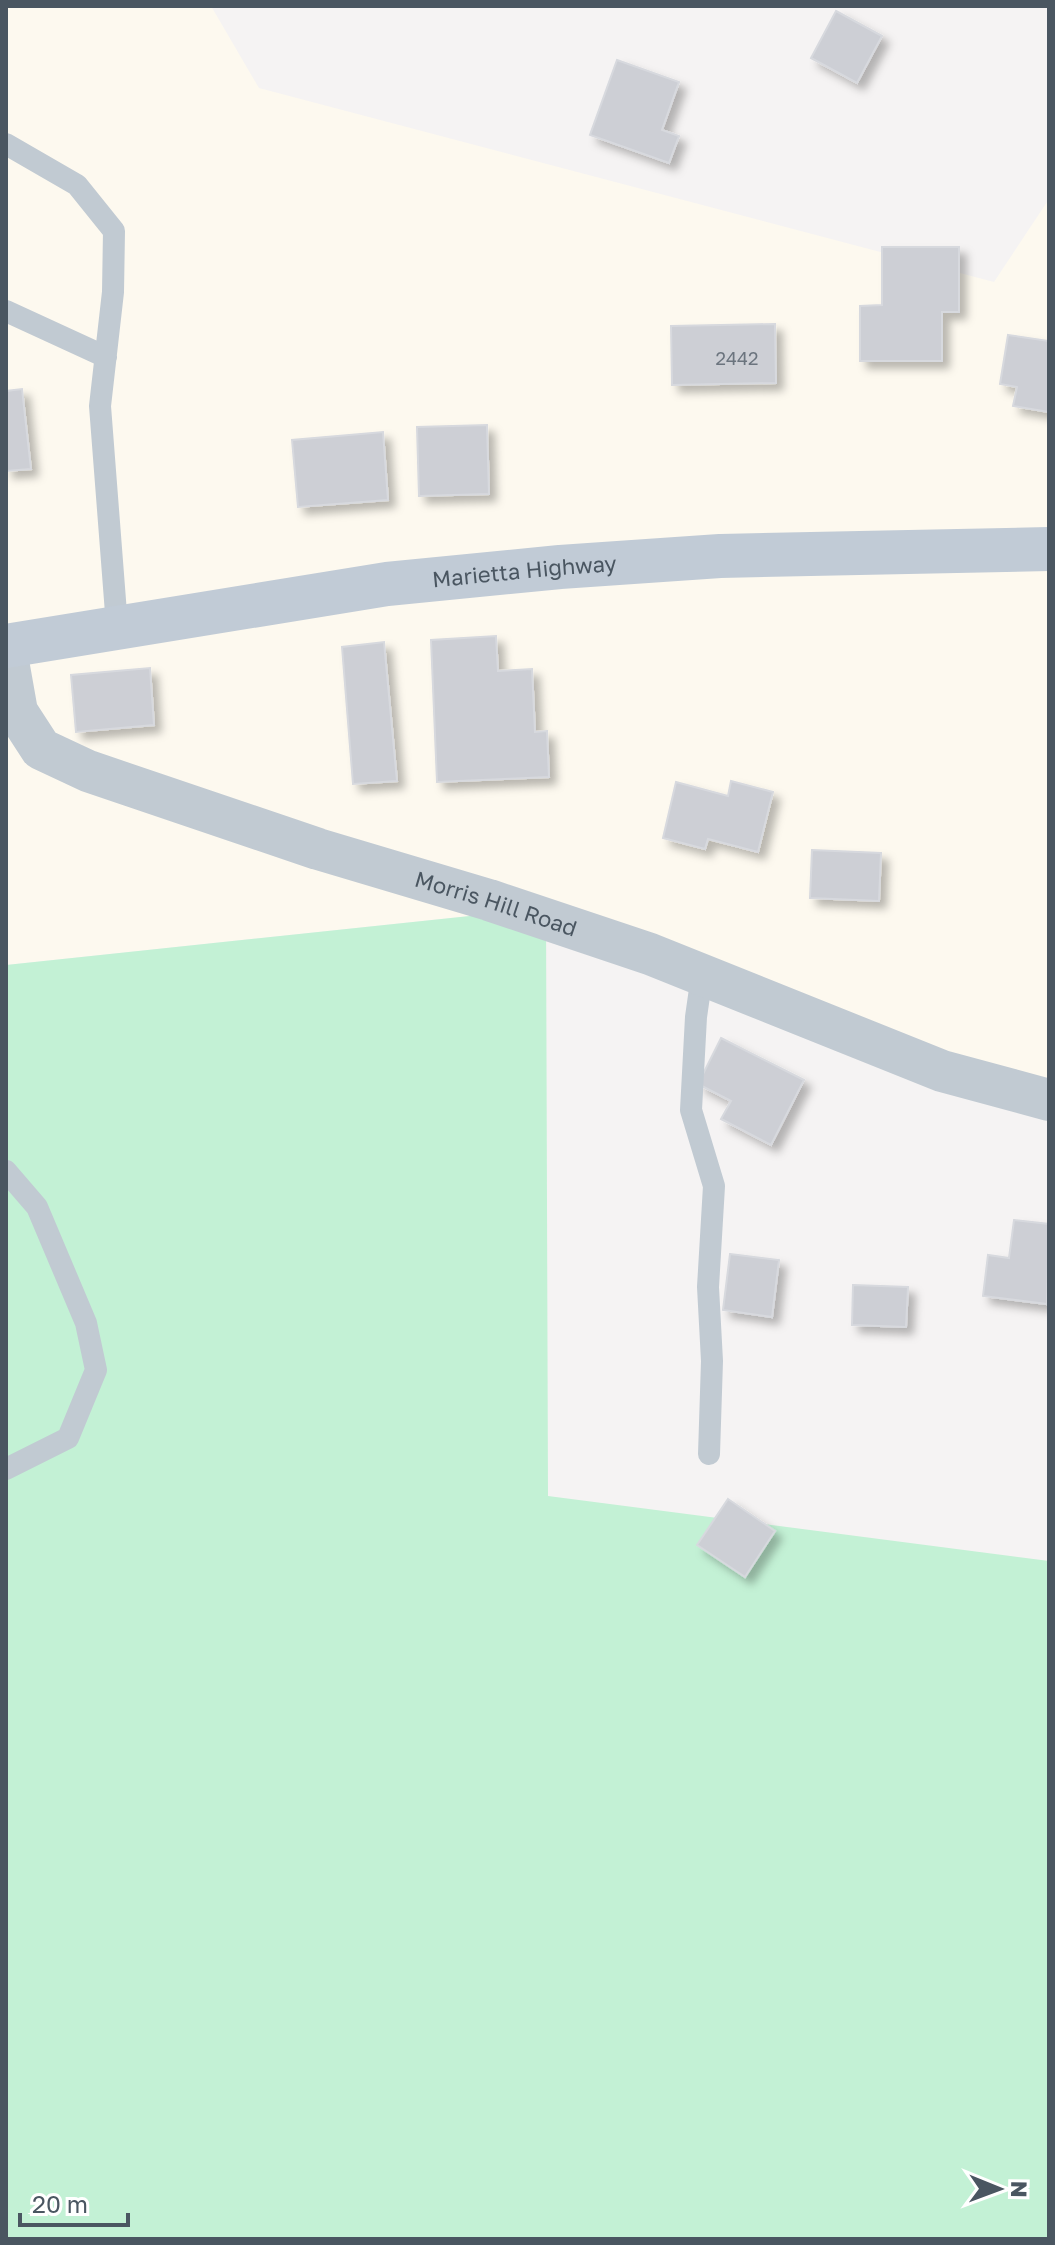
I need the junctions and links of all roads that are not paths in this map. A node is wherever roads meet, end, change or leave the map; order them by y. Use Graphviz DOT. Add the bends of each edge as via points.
graph roads {
  1 [pos="6,144"];
  2 [pos="6,311"];
  3 [pos="106,357"];
  4 [pos="1049,549"];
  5 [pos="117,626"];
  6 [pos="6,648"];
  7 [pos="14,720"];
  8 [pos="702,975"];
  9 [pos="1049,1100"];
  10 [pos="6,1171"];
  11 [pos="709,1454"];
  12 [pos="6,1469"];
  1 -- 3 [label="lane" via="77,185 114,231"];
  2 -- 3 [label="lane"];
  3 -- 5 [label="lane" via="100,406"];
  4 -- 5 [label="main road, Marietta Highway" via="720,556 560,567 387,584"];
  5 -- 6 [label="main road, Marietta Highway"];
  6 -- 7 [label="street, Morris Hill Road"];
  7 -- 8 [label="street, Morris Hill Road" via="41,749 88,771 489,900"];
  8 -- 9 [label="street, Morris Hill Road" via="942,1071"];
  8 -- 11 [label="lane" via="691,1110 714,1186 708,1287"];
  10 -- 12 [label="lane" via="37,1207 86,1323 96,1370 68,1438"];
}
